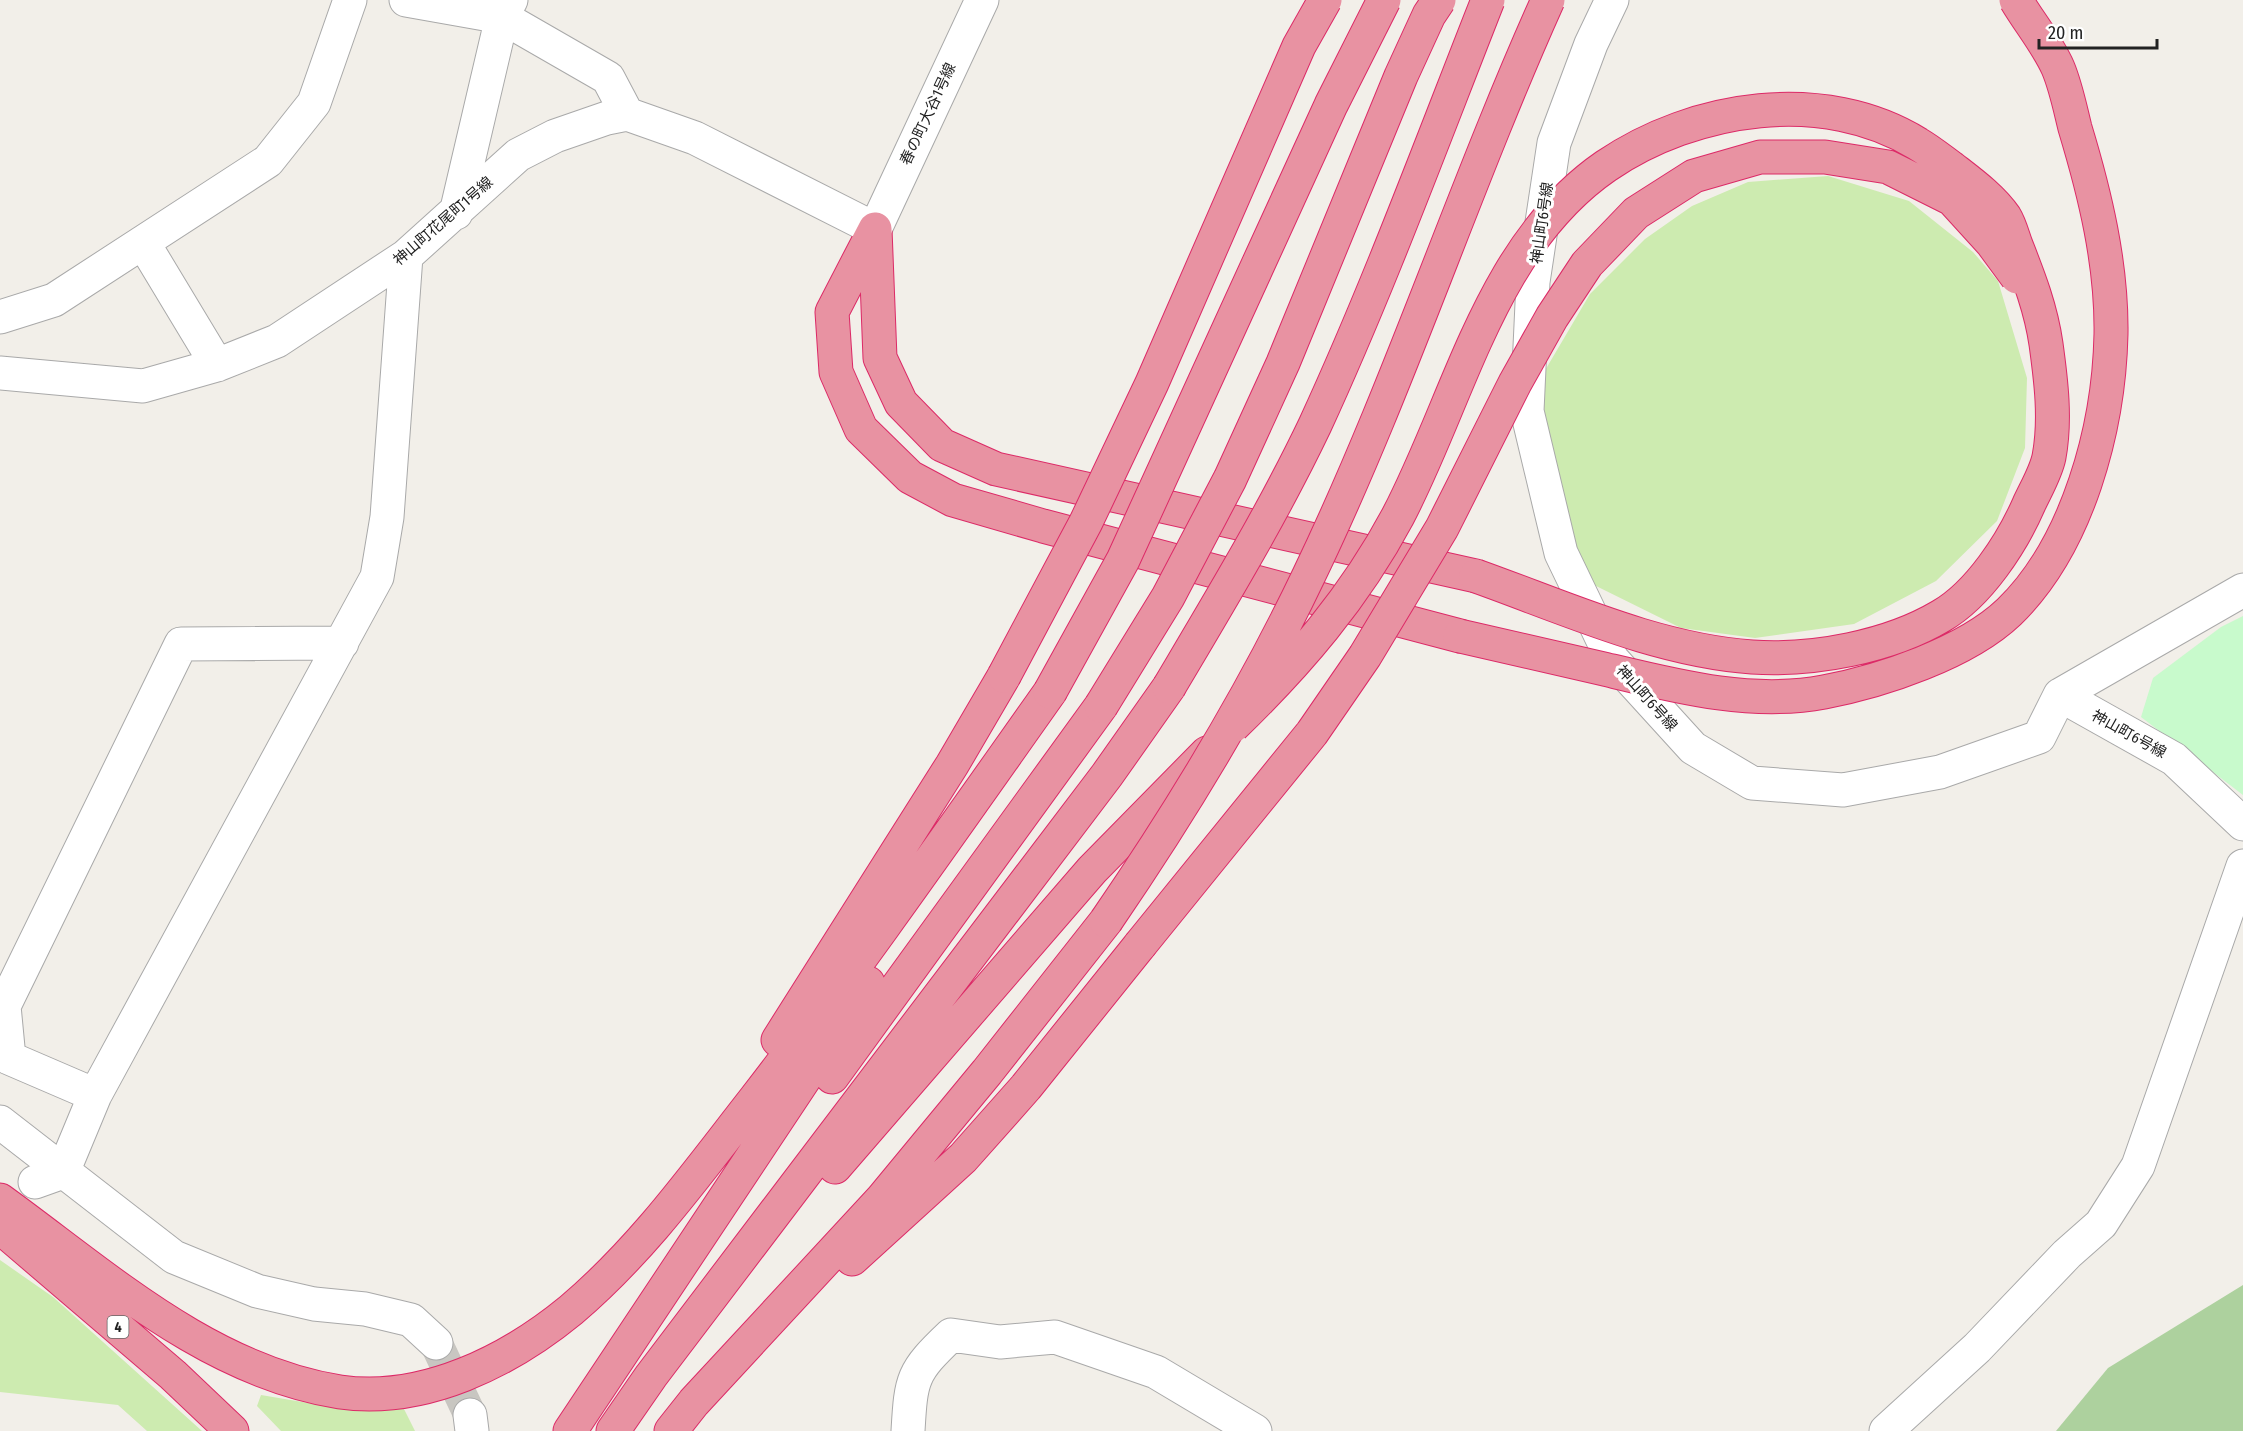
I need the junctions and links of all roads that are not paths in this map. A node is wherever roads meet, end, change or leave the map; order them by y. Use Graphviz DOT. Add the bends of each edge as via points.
graph roads {
  1 [pos="350,0"];
  2 [pos="406,0"];
  3 [pos="982,0"];
  4 [pos="1325,0"];
  5 [pos="1384,0"];
  6 [pos="1439,0"];
  7 [pos="1488,0"];
  8 [pos="1548,0"];
  9 [pos="1612,0"];
  10 [pos="2016,0"];
  11 [pos="506,9"];
  12 [pos="627,114"];
  13 [pos="456,213"];
  14 [pos="875,229"];
  15 [pos="144,244"];
  16 [pos="406,256"];
  17 [pos="2041,310"];
  18 [pos="0,317"];
  19 [pos="217,365"];
  20 [pos="0,373"];
  21 [pos="2243,590"];
  22 [pos="342,643"];
  23 [pos="1050,692"];
  24 [pos="2060,695"];
  25 [pos="2243,824"];
  26 [pos="2243,866"];
  27 [pos="95,1095"];
  28 [pos="0,1122"];
  29 [pos="49,1177"];
  30 [pos="687,1187"];
  31 [pos="0,1200"];
  32 [pos="0,1227"];
  33 [pos="436,1343"];
  34 [pos="624,1351"];
  35 [pos="734,1360"];
  36 [pos="651,1376"];
  37 [pos="232,1431"];
  38 [pos="570,1431"];
  39 [pos="613,1431"];
  40 [pos="671,1431"];
  41 [pos="908,1431"];
  42 [pos="1255,1431"];
  43 [pos="1886,1431"];
  1 -- 15 [label="street" via="314,103 268,161"];
  2 -- 11 [label="street"];
  3 -- 14 [label="street, 春の町大谷1号線"];
  4 -- 30 [label="highway, bridge" via="1299,46 1152,383 1086,522 1004,676"];
  5 -- 23 [label="highway, bridge" via="1331,105 1123,560"];
  6 -- 34 [label="highway, bridge" via="1401,76 1283,363 1230,479 1168,597 1101,706 875,1020"];
  7 -- 36 [label="highway, bridge" via="1368,304 1314,426 1250,550 1169,687"];
  8 -- 35 [label="highway, bridge" via="1506,94 1376,423 1309,574 1238,715 1174,821 1106,921 882,1199"];
  9 -- 24 [label="street, 神山町6号線" via="1554,142 1533,282 1527,411 1562,553 1612,659 1693,748 1752,783 1843,790 1940,772 2039,737"];
  10 -- 14 [label="highway, bridge" via="2058,67 2086,163 2104,246 2111,334 2100,435 2079,503 2048,567 2008,613 1956,649 1886,677 1822,693 1757,696 1698,691 1460,636 953,501 910,477 861,429 836,372 831,312"];
  11 -- 12 [label="street" via="608,78"];
  11 -- 13 [label="street"];
  12 -- 13 [label="street, 神山町花尾町1号線" via="555,136 518,155"];
  12 -- 14 [label="street" via="695,138"];
  13 -- 16 [label="street, 神山町花尾町1号線"];
  14 -- 17 [label="highway, bridge" via="880,358 901,403 942,445 996,469 1476,576 1643,636 1694,650 1755,657 1810,657 1864,647 1944,615 1984,578 2014,537 2049,459 2053,390"];
  15 -- 18 [label="street" via="54,300"];
  15 -- 19 [label="street"];
  16 -- 19 [label="street, 神山町花尾町1号線" via="277,341"];
  16 -- 22 [label="street" via="387,517 378,577"];
  17 -- 35 [label="highway, bridge" via="1992,243 1952,199 1888,167 1825,157 1760,157 1694,176 1636,213 1587,264 1552,317 1442,528 1359,665 1312,733 1026,1088 963,1158"];
  17 -- 36 [label="highway, bridge" via="2006,218 1973,185 1916,142 1868,122 1829,112 1753,110 1685,125 1606,166 1560,206 1528,244 1462,372 1399,514 1365,574 1328,625 1283,677 1092,870"];
  19 -- 20 [label="street, 神山町花尾町1号線" via="142,386"];
  21 -- 24 [label="street"];
  22 -- 27 [label="street"];
  22 -- 27 [label="street" via="180,644 4,1006 9,1058"];
  23 -- 30 [label="highway" via="824,1009"];
  23 -- 34 [label="highway" via="837,1032"];
  24 -- 25 [label="street, 神山町6号線" via="2174,759"];
  26 -- 43 [label="street" via="2138,1166 2101,1224 1977,1348"];
  27 -- 29 [label="street"];
  28 -- 29 [label="street"];
  29 -- 33 [label="street" via="174,1257 257,1291 411,1320"];
  30 -- 31 [label="highway" via="614,1271 569,1311 523,1344 479,1370 390,1392 343,1392 291,1380 234,1359 181,1332"];
  32 -- 37 [label="highway, 4" via="164,1367"];
  34 -- 38 [label="highway"];
  35 -- 40 [label="highway"];
  36 -- 39 [label="highway"];
  41 -- 42 [label="street" via="911,1386 925,1359 951,1335 1000,1342 1055,1337 1156,1372"];
}
